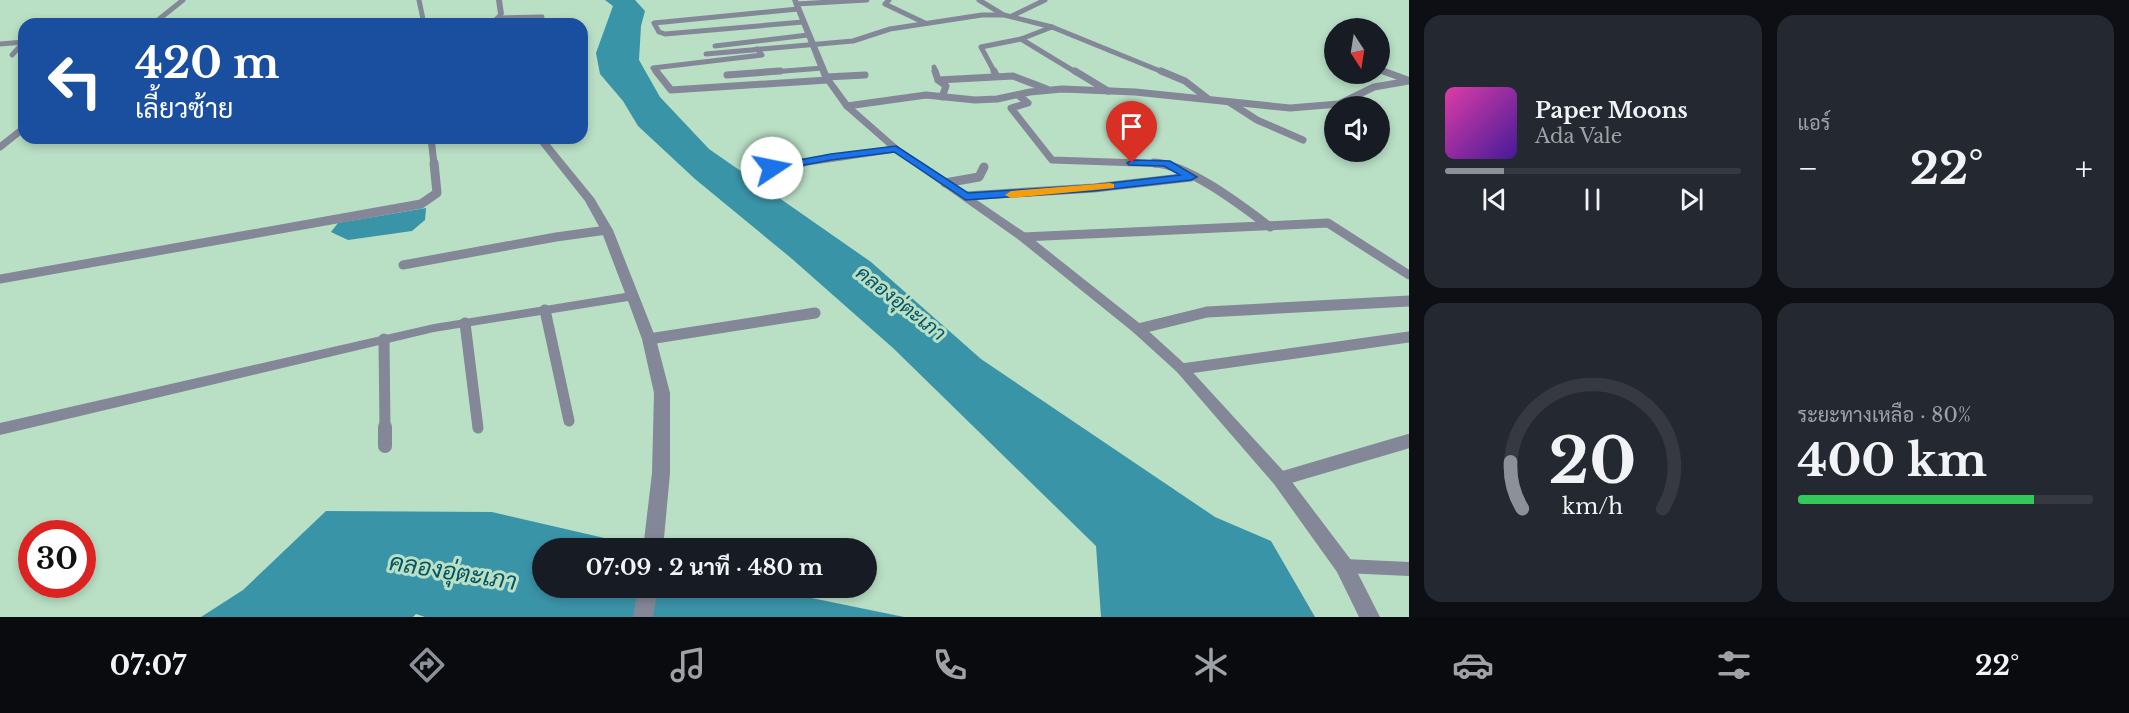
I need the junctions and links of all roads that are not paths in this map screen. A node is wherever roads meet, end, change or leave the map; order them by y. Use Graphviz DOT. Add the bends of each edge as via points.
graph roads {
  1 [pos="183,0"];
  2 [pos="420,0"];
  3 [pos="499,0"];
  4 [pos="867,0"];
  5 [pos="889,0"];
  6 [pos="979,0"];
  7 [pos="1045,0"];
  8 [pos="1004,15"];
  9 [pos="1012,16"];
  10 [pos="542,17"];
  11 [pos="160,18"];
  12 [pos="423,18"];
  13 [pos="500,18"];
  14 [pos="802,19"];
  15 [pos="928,24"];
  16 [pos="1052,27"];
  17 [pos="1021,39"];
  18 [pos="18,42"];
  19 [pos="0,44"];
  20 [pos="18,48"];
  21 [pos="757,49"];
  22 [pos="12,55"];
  23 [pos="934,68"];
  24 [pos="1390,74"];
  25 [pos="727,75"];
  26 [pos="826,75"];
  27 [pos="865,75"];
  28 [pos="996,75"];
  29 [pos="938,80"];
  30 [pos="1409,81"];
  31 [pos="1047,89"];
  32 [pos="1109,91"];
  33 [pos="1018,95"];
  34 [pos="942,97"];
  35 [pos="1207,98"];
  36 [pos="1227,100"];
  37 [pos="847,106"];
  38 [pos="18,133"];
  39 [pos="1304,140"];
  40 [pos="432,144"];
  41 [pos="545,144"];
  42 [pos="0,147"];
  43 [pos="896,149"];
  44 [pos="984,167"];
  45 [pos="772,168"];
  46 [pos="1191,177"];
  47 [pos="945,183"];
  48 [pos="966,196"];
  49 [pos="1270,227"];
  50 [pos="607,230"];
  51 [pos="1023,237"];
  52 [pos="403,266"];
  53 [pos="1409,275"];
  54 [pos="0,279"];
  55 [pos="632,296"];
  56 [pos="1409,301"];
  57 [pos="545,310"];
  58 [pos="815,313"];
  59 [pos="465,323"];
  60 [pos="1138,329"];
  61 [pos="1409,337"];
  62 [pos="384,339"];
  63 [pos="650,339"];
  64 [pos="1182,369"];
  65 [pos="569,421"];
  66 [pos="478,428"];
  67 [pos="0,429"];
  68 [pos="1409,441"];
  69 [pos="385,446"];
  70 [pos="1280,479"];
  71 [pos="654,538"];
  72 [pos="1344,566"];
  73 [pos="1409,569"];
  74 [pos="646,598"];
  75 [pos="643,617"];
  76 [pos="1370,617"];
  1 -- 11 [label="street"];
  2 -- 12 [label="street"];
  3 -- 13 [label="street"];
  4 -- 14 [label="street"];
  5 -- 15 [label="street" via="885,4"];
  6 -- 8 [label="street"];
  7 -- 9 [label="street"];
  8 -- 9 [label="street"];
  8 -- 15 [label="street"];
  9 -- 16 [label="street"];
  10 -- 13 [label="street"];
  14 -- 14 [label="street" via="654,23 665,34"];
  14 -- 15 [label="street" via="853,41 890,29"];
  14 -- 21 [label="street"];
  14 -- 21 [label="street" via="706,51"];
  14 -- 26 [label="street"];
  16 -- 17 [label="street"];
  16 -- 35 [label="street" via="1185,81"];
  17 -- 28 [label="street" via="981,47"];
  17 -- 32 [label="street"];
  18 -- 19 [label="street"];
  20 -- 22 [label="street"];
  21 -- 26 [label="street" via="762,55 653,68 671,90"];
  23 -- 29 [label="street"];
  24 -- 30 [label="street"];
  25 -- 26 [label="street"];
  26 -- 27 [label="street"];
  26 -- 37 [label="street"];
  28 -- 29 [label="street"];
  28 -- 31 [label="street" via="1013,76"];
  29 -- 34 [label="street" via="946,86"];
  30 -- 36 [label="street" via="1374,87 1339,104 1290,108"];
  31 -- 32 [label="street"];
  31 -- 33 [label="street"];
  32 -- 35 [label="street"];
  33 -- 34 [label="street" via="975,100"];
  33 -- 46 [label="street" via="1028,103 1011,108 1052,160 1166,163"];
  34 -- 37 [label="street" via="915,96"];
  35 -- 36 [label="street"];
  36 -- 39 [label="street" via="1257,120"];
  37 -- 43 [label="street"];
  38 -- 42 [label="street"];
  40 -- 54 [label="street" via="437,193 421,204"];
  41 -- 50 [label="street" via="590,200"];
  43 -- 45 [label="street"];
  43 -- 47 [label="street"];
  44 -- 47 [label="street" via="979,177"];
  46 -- 48 [label="street"];
  46 -- 49 [label="street" via="1224,193"];
  47 -- 48 [label="street"];
  48 -- 51 [label="street"];
  49 -- 51 [label="street"];
  49 -- 53 [label="street" via="1328,223"];
  50 -- 52 [label="street" via="543,238"];
  50 -- 55 [label="street"];
  51 -- 60 [label="street"];
  55 -- 57 [label="street"];
  55 -- 63 [label="street"];
  56 -- 60 [label="street" via="1207,312"];
  57 -- 59 [label="street"];
  57 -- 65 [label="street"];
  58 -- 63 [label="street"];
  59 -- 62 [label="street"];
  59 -- 66 [label="street"];
  60 -- 64 [label="street"];
  61 -- 64 [label="street"];
  62 -- 67 [label="street"];
  62 -- 69 [label="street"];
  63 -- 71 [label="street" via="662,393 661,472"];
  64 -- 70 [label="street"];
  68 -- 70 [label="street"];
  70 -- 72 [label="street"];
  72 -- 73 [label="street"];
  72 -- 76 [label="street"];
  74 -- 75 [label="street"];
}
